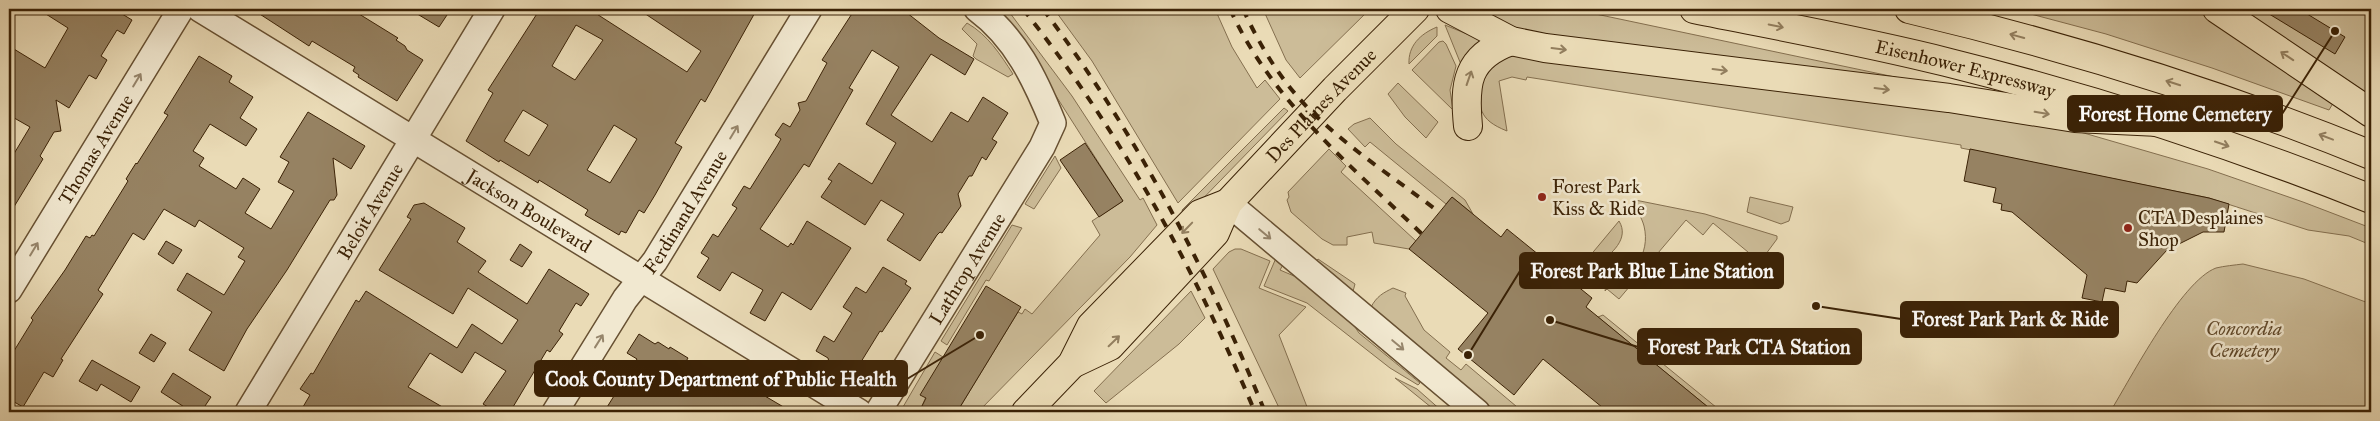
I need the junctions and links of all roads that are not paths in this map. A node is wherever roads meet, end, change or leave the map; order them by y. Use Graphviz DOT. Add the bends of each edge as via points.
graph roads {
  1 [pos="181,9"];
  2 [pos="200,9"];
  3 [pos="492,9"];
  4 [pos="809,9"];
  5 [pos="978,9"];
  6 [pos="1415,9"];
  7 [pos="1450,9"];
  8 [pos="1694,9"];
  9 [pos="1909,9"];
  10 [pos="2216,9"];
  11 [pos="1511,41"];
  12 [pos="2371,113"];
  13 [pos="2159,122"];
  14 [pos="1468,126"];
  15 [pos="413,139"];
  16 [pos="2371,154"];
  17 [pos="2371,199"];
  18 [pos="1228,203"];
  19 [pos="640,278"];
  20 [pos="9,290"];
  21 [pos="248,412"];
  22 [pos="555,412"];
  23 [pos="859,412"];
  24 [pos="878,412"];
  25 [pos="1026,412"];
  26 [pos="1477,412"];
  20 -- 1 [label="street, Thomas Avenue, one-way"];
  2 -- 15 [label="street, Jackson Boulevard"];
  3 -- 15 [label="street, Beloit Avenue"];
  19 -- 4 [label="street, Ferdinand Avenue, one-way" via="654,263"];
  5 -- 24 [label="street, Lathrop Avenue" via="991,19 1019,52 1053,123 1042,147"];
  6 -- 18 [label="main road, Des Plaines Avenue"];
  7 -- 11 [label="main road"];
  8 -- 13 [label="main road, Eisenhower Expressway, one-way" via="1945,61"];
  16 -- 9 [label="main road, one-way" via="2247,107 2101,59"];
  12 -- 10 [label="main road, one-way"];
  11 -- 13 [label="main road, one-way" via="1545,48 1949,98 2075,118"];
  14 -- 11 [label="main road, one-way" via="1465,101 1470,72 1479,59 1496,46"];
  13 -- 17 [label="main road, Eisenhower Expressway, one-way"];
  15 -- 19 [label="street, Jackson Boulevard"];
  15 -- 21 [label="street, Beloit Avenue"];
  18 -- 25 [label="main road, Des Plaines Avenue" via="1200,214 1118,298 1091,326 1072,364"];
  18 -- 26 [label="street, one-way"];
  22 -- 19 [label="street, Ferdinand Avenue, one-way"];
  19 -- 23 [label="street, Jackson Boulevard"];
}
